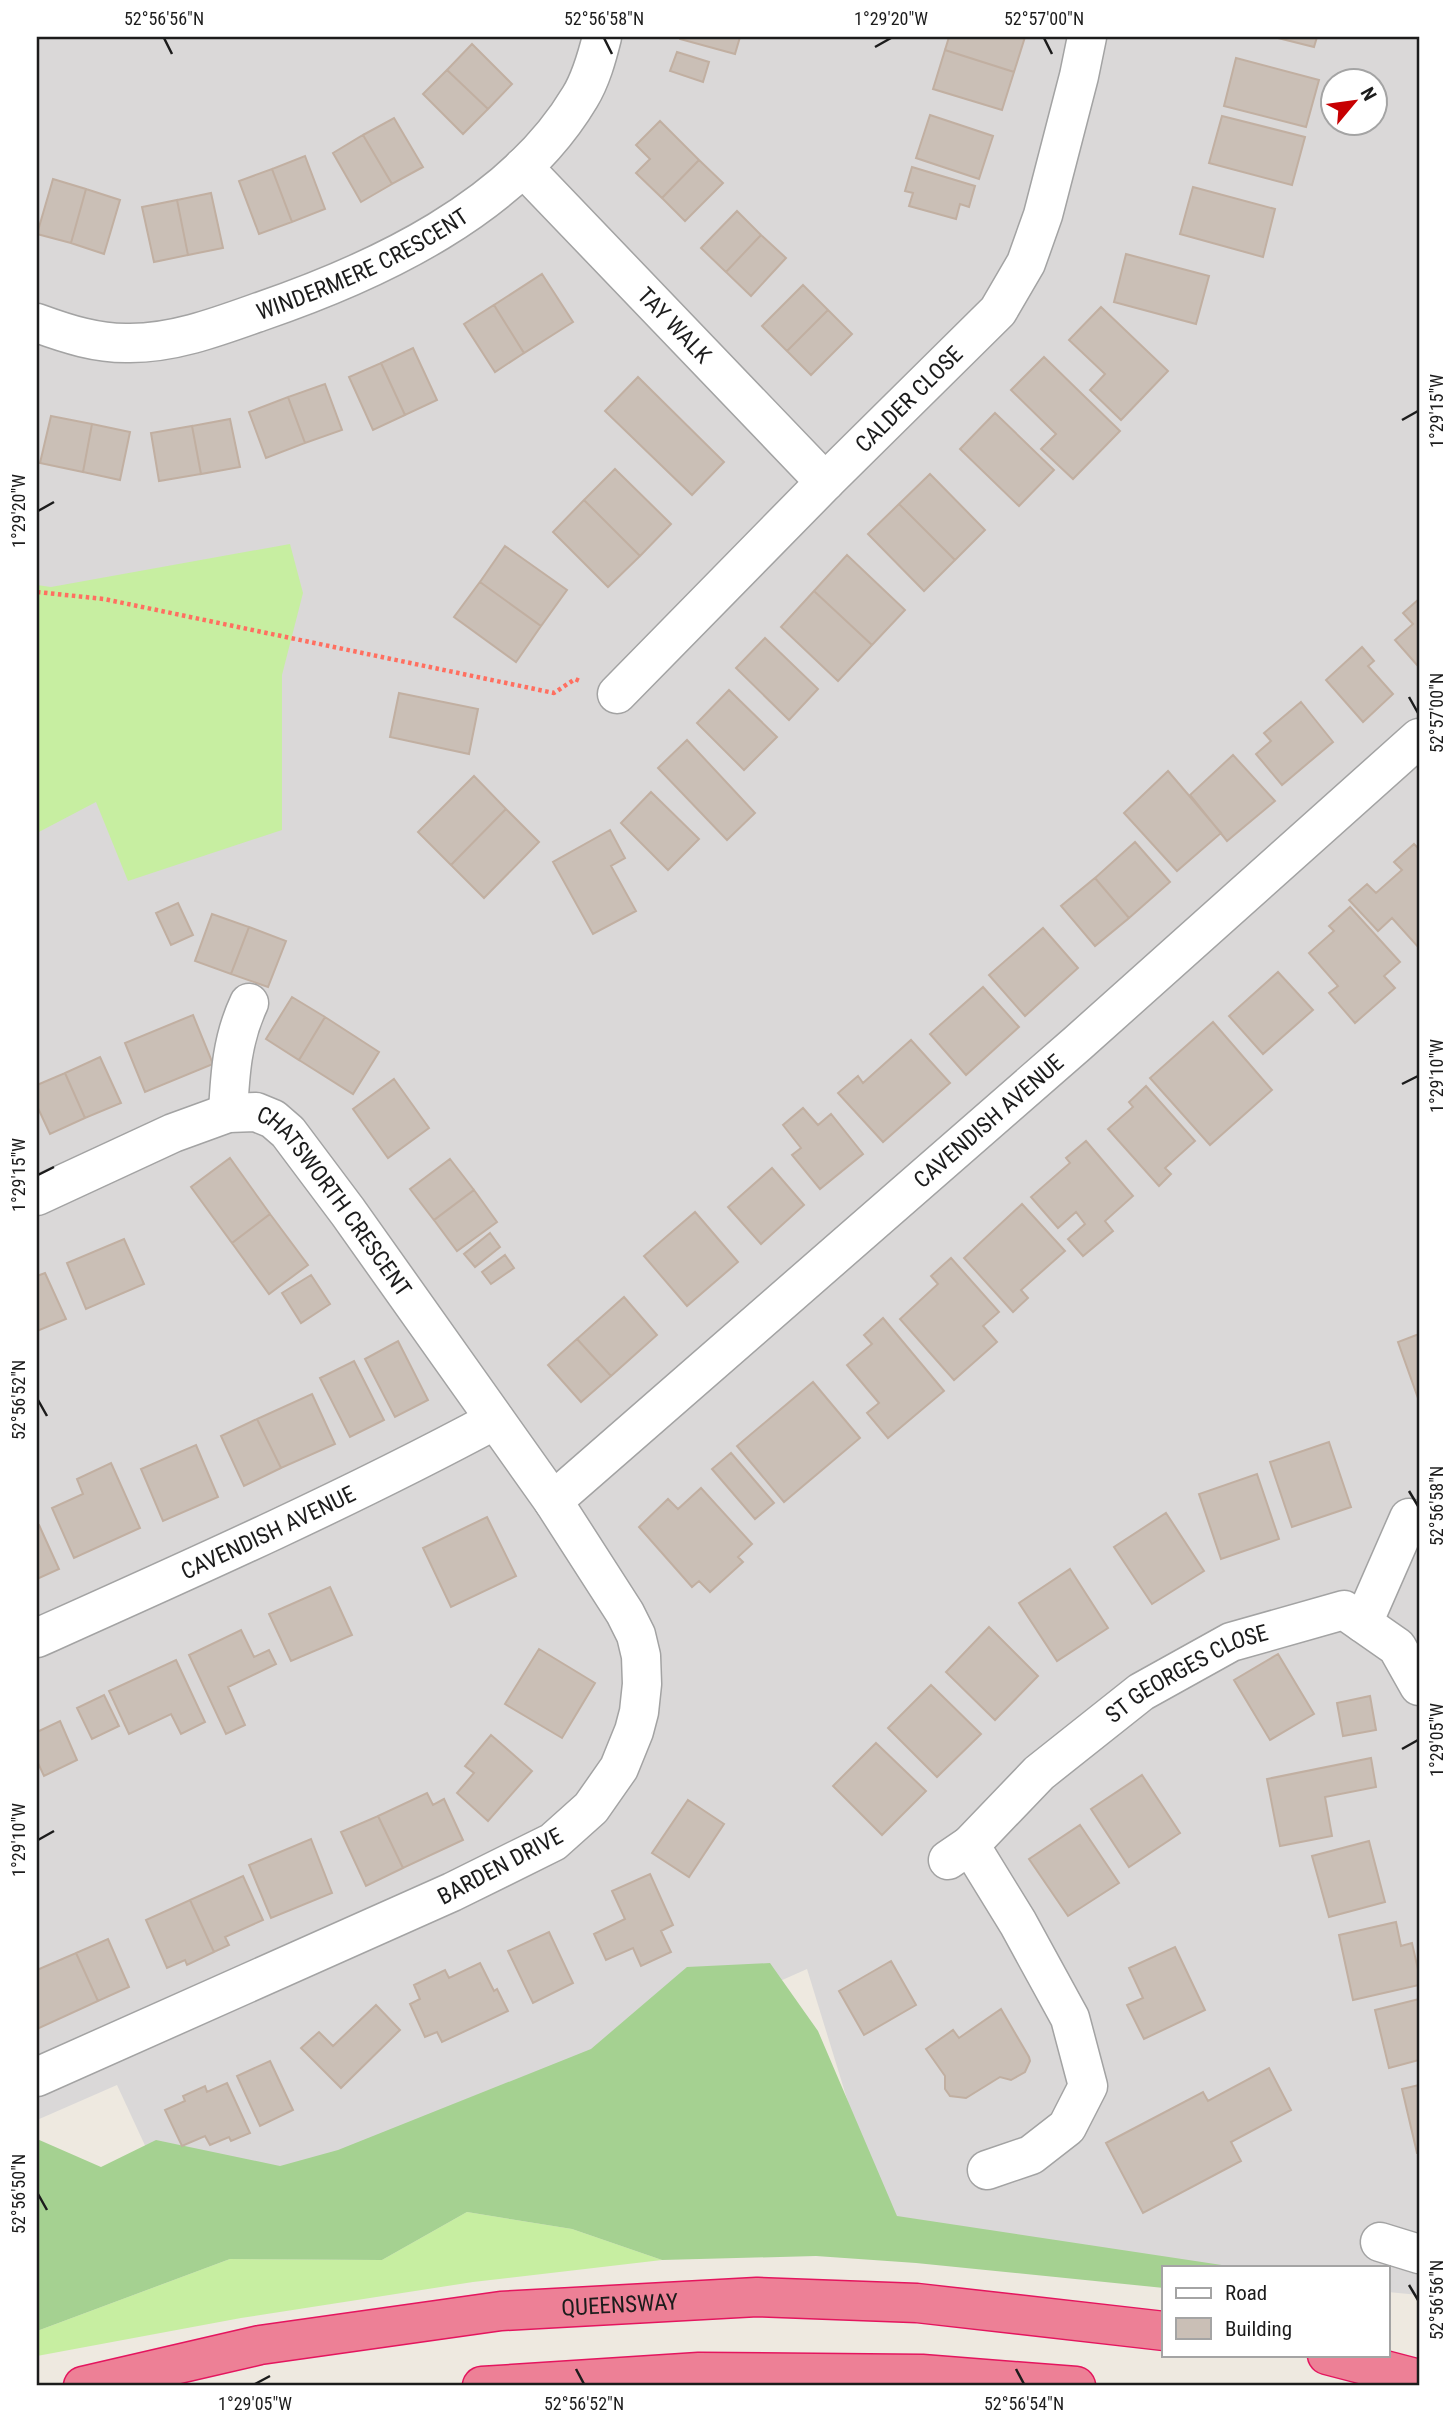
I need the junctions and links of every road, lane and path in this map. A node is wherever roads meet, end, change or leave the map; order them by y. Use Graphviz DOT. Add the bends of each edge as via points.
graph roads {
  1 [pos="602,37"];
  2 [pos="1087,37"];
  3 [pos="523,167"];
  4 [pos="37,324"];
  5 [pos="825,482"];
  6 [pos="37,592"];
  7 [pos="617,694"];
  8 [pos="1419,738"];
  9 [pos="248,1003"];
  10 [pos="228,1113"];
  11 [pos="37,1196"];
  12 [pos="495,1420"];
  13 [pos="552,1502"];
  14 [pos="1409,1518"];
  15 [pos="1363,1623"];
  16 [pos="37,1638"];
  17 [pos="1419,1686"];
  18 [pos="37,2077"];
  19 [pos="987,2170"];
  20 [pos="1380,2242"];
  21 [pos="1419,2255"];
  22 [pos="1162,2331"];
  23 [pos="1331,2356"];
  24 [pos="1336,2356"];
  25 [pos="1419,2365"];
  26 [pos="1419,2379"];
  27 [pos="83,2386"];
  28 [pos="482,2386"];
  29 [pos="1076,2386"];
  1 -- 3 [label="street, WINDERMERE CRESCENT" via="581,96"];
  2 -- 5 [label="street, CALDER CLOSE" via="1043,215 1026,264 998,311"];
  3 -- 4 [label="street, WINDERMERE CRESCENT" via="478,204 372,268 314,294 219,326 132,344 71,335"];
  3 -- 5 [label="street, TAY WALK"];
  5 -- 7 [label="street, CALDER CLOSE"];
  6 -- 7 [label="path" via="104,599 554,692 575,679"];
  8 -- 13 [label="street, CAVENDISH AVENUE"];
  9 -- 10 [label="street" via="231,1058"];
  10 -- 11 [label="street, CHATSWORTH CRESCENT" via="173,1133"];
  10 -- 12 [label="street, CHATSWORTH CRESCENT" via="256,1112 288,1132"];
  12 -- 13 [label="street, BARDEN DRIVE"];
  12 -- 16 [label="street, CAVENDISH AVENUE" via="333,1503"];
  13 -- 18 [label="street, BARDEN DRIVE" via="625,1613 641,1656 642,1684 634,1731 619,1768 591,1808 553,1842 511,1864"];
  14 -- 15 [label="street"];
  15 -- 17 [label="street, ST GEORGES CLOSE" via="1397,1647"];
  15 -- 19 [label="street, ST GEORGES CLOSE" via="1344,1610 1231,1642 1141,1692 1039,1773 959,1853 1018,1923 1070,2018 1088,2086 1067,2127 1031,2155"];
  20 -- 21 [label="street"];
  22 -- 27 [label="highway, QUEENSWAY" via="917,2303 757,2297 501,2311 260,2345"];
  23 -- 26 [label="highway"];
  24 -- 25 [label="highway"];
  28 -- 29 [label="highway" via="699,2372 922,2374"];
}
